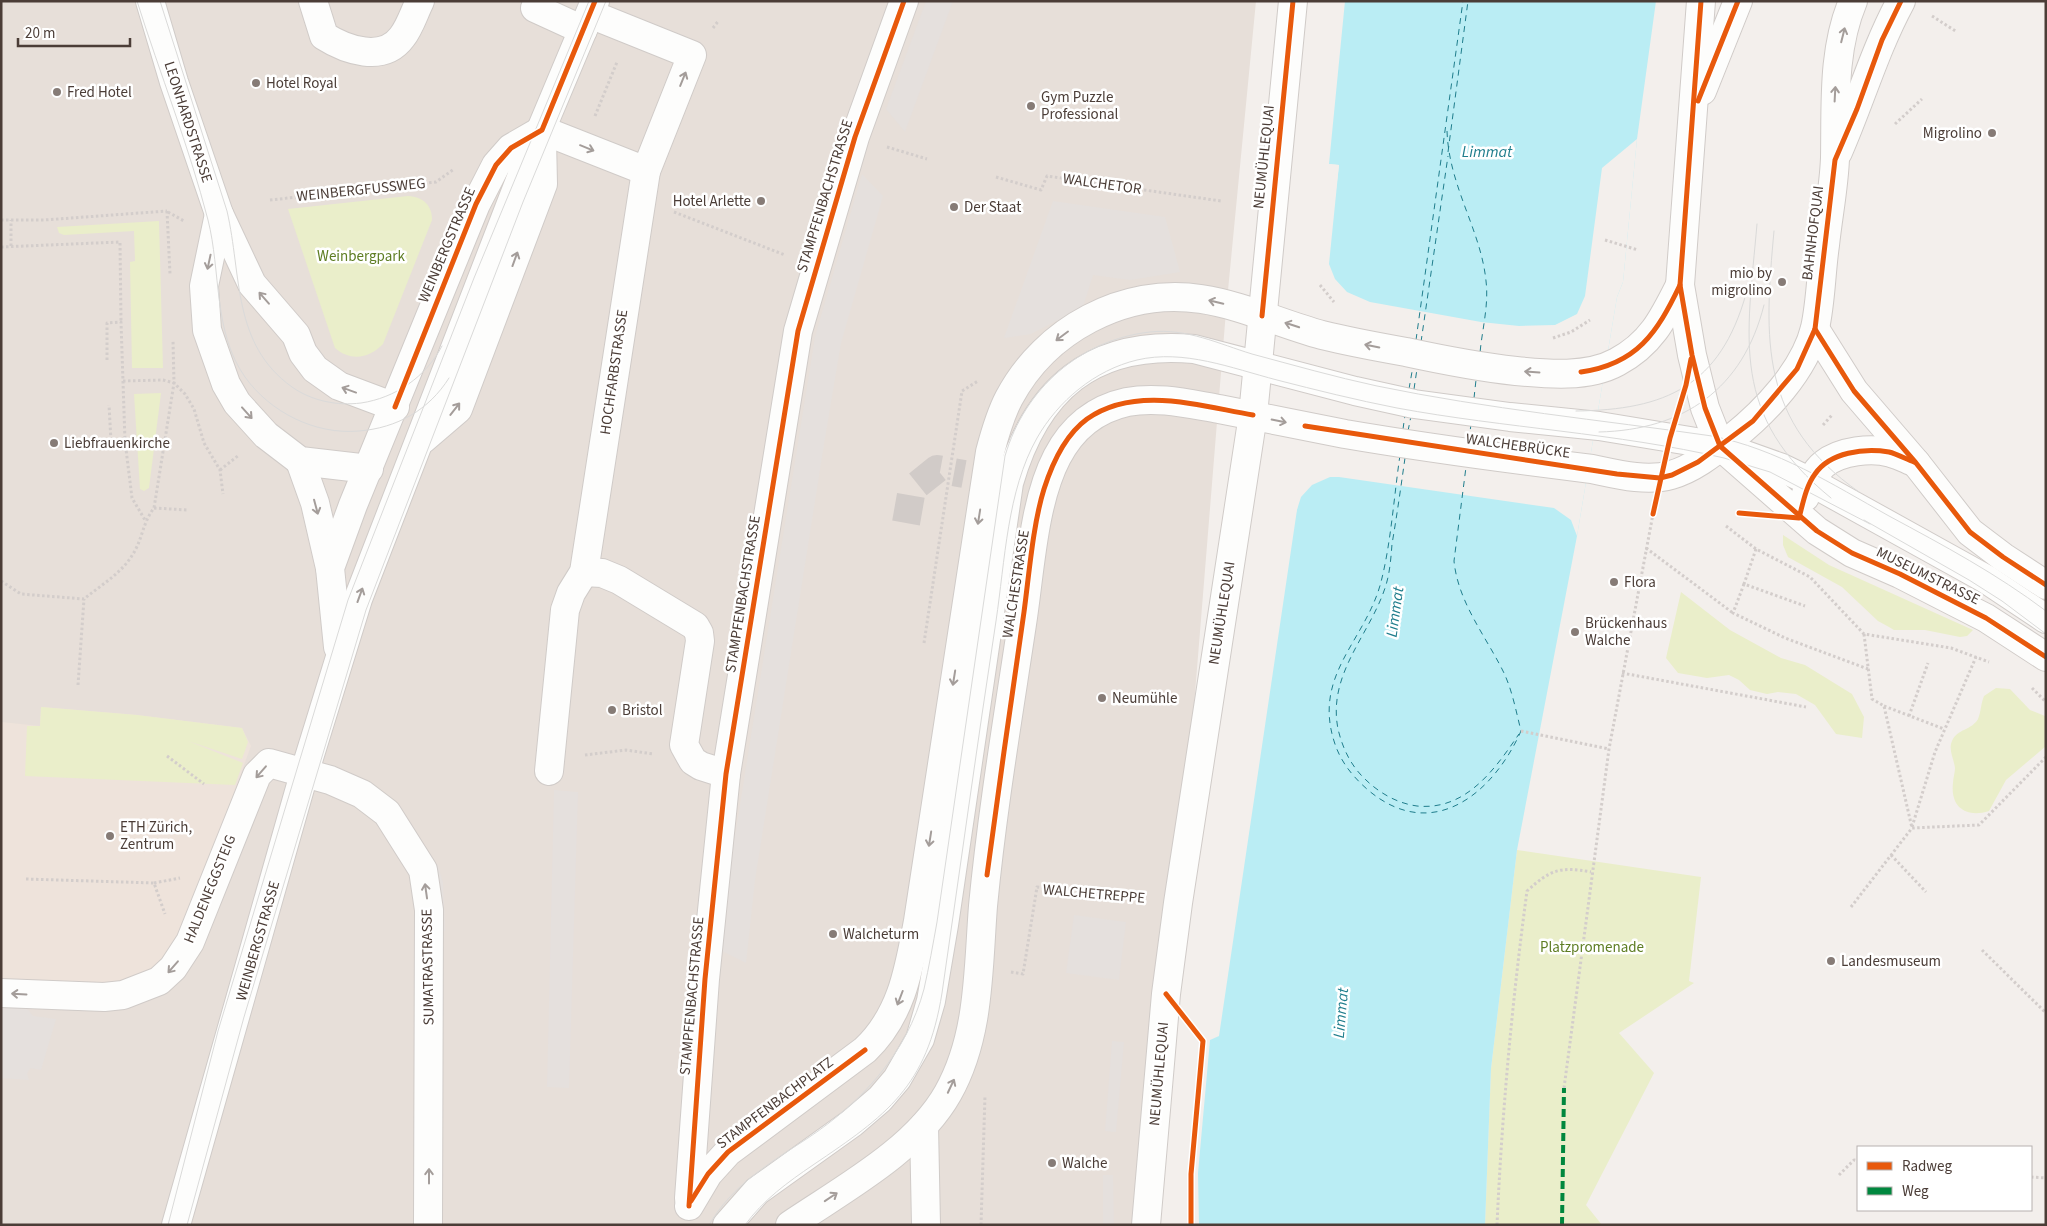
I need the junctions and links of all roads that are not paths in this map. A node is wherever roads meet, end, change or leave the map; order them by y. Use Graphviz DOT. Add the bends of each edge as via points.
graph roads {
  1 [pos="150,1"];
  2 [pos="313,1"];
  3 [pos="420,1"];
  4 [pos="904,1"];
  5 [pos="1293,1"];
  6 [pos="1701,1"];
  7 [pos="1738,1"];
  8 [pos="1852,1"];
  9 [pos="1901,1"];
  10 [pos="535,8"];
  11 [pos="589,15"];
  12 [pos="1694,111"];
  13 [pos="542,130"];
  14 [pos="1835,160"];
  15 [pos="646,171"];
  16 [pos="219,214"];
  17 [pos="1680,285"];
  18 [pos="1262,316"];
  19 [pos="1815,329"];
  20 [pos="1258,364"];
  21 [pos="395,407"];
  22 [pos="1252,415"];
  23 [pos="1305,426"];
  24 [pos="419,442"];
  25 [pos="1720,446"];
  26 [pos="300,461"];
  27 [pos="1916,463"];
  28 [pos="369,469"];
  29 [pos="983,471"];
  30 [pos="1811,482"];
  31 [pos="1043,492"];
  32 [pos="1799,518"];
  33 [pos="2003,557"];
  34 [pos="330,568"];
  35 [pos="584,572"];
  36 [pos="1986,579"];
  37 [pos="2046,585"];
  38 [pos="1961,605"];
  39 [pos="2046,619"];
  40 [pos="339,657"];
  41 [pos="2046,657"];
  42 [pos="549,771"];
  43 [pos="304,774"];
  44 [pos="726,774"];
  45 [pos="918,921"];
  46 [pos="944,924"];
  47 [pos="982,930"];
  48 [pos="1,993"];
  49 [pos="866,1050"];
  50 [pos="924,1126"];
  51 [pos="689,1215"];
  52 [pos="176,1225"];
  53 [pos="428,1225"];
  54 [pos="728,1225"];
  55 [pos="790,1225"];
  56 [pos="926,1225"];
  57 [pos="1146,1225"];
  1 -- 16 [label="street, LEONHARDSTRASSE"];
  2 -- 3 [label="street" via="324,36 349,50 363,52 388,50 402,38"];
  4 -- 44 [label="street, STAMPFENBACHSTRASSE" via="855,137 798,330"];
  5 -- 18 [label="street, NEUMÜHLEQUAI"];
  6 -- 12 [label="street"];
  7 -- 12 [label="street"];
  14 -- 8 [label="street, BAHNHOFQUAI, one-way" via="1837,62"];
  9 -- 14 [label="street, BAHNHOFQUAI" via="1882,40"];
  10 -- 11 [label="street"];
  11 -- 13 [label="street, WEINBERGSTRASSE"];
  15 -- 11 [label="street, HOCHFARBSTRASSE, one-way" via="692,55"];
  12 -- 17 [label="street"];
  13 -- 15 [label="street, one-way"];
  13 -- 21 [label="street, WEINBERGSTRASSE" via="512,148 496,165 476,204"];
  13 -- 24 [label="street, WEINBERGSTRASSE" via="543,184 458,409"];
  14 -- 19 [label="street, BAHNHOFQUAI"];
  15 -- 35 [label="street, HOCHFARBSTRASSE"];
  21 -- 16 [label="street, LEONHARDSTRASSE, one-way" via="339,386 315,369 303,353 296,335 252,284"];
  16 -- 26 [label="street, one-way" via="204,286 207,330 216,360 237,403 266,435"];
  17 -- 18 [label="street, WALCHESTRASSE, one-way" via="1666,314 1642,346 1614,364 1581,372 1534,372 1480,366 1321,335"];
  17 -- 25 [label="street" via="1705,408"];
  18 -- 20 [label="street, NEUMÜHLEQUAI"];
  18 -- 29 [label="street, WALCHESTRASSE, one-way" via="1210,300 1174,297 1120,305 1087,320 1050,345 1024,374 1002,413"];
  19 -- 25 [label="street, BAHNHOFQUAI" via="1797,369 1774,398 1753,421"];
  19 -- 27 [label="street" via="1854,391"];
  20 -- 22 [label="street, NEUMÜHLEQUAI"];
  20 -- 25 [label="street, WALCHESTRASSE" via="1414,404 1599,426"];
  20 -- 29 [label="street, WALCHESTRASSE" via="1206,350 1170,347 1129,351 1098,363 1057,391 1041,410 1021,446"];
  21 -- 24 [label="street"];
  21 -- 28 [label="street, WEINBERGSTRASSE"];
  22 -- 23 [label="street, WALCHESTRASSE, one-way"];
  22 -- 31 [label="street, WALCHESTRASSE" via="1168,401 1139,400 1116,405 1086,420 1073,432 1056,459"];
  22 -- 57 [label="street, NEUMÜHLEQUAI" via="1166,994"];
  23 -- 25 [label="street, WALCHEBRÜCKE" via="1660,478 1672,475"];
  24 -- 28 [label="street, WEINBERGSTRASSE"];
  40 -- 24 [label="street, WEINBERGSTRASSE, one-way"];
  25 -- 30 [label="street, WALCHESTRASSE"];
  25 -- 32 [label="street, MUSEUMSTRASSE"];
  26 -- 28 [label="street"];
  26 -- 34 [label="street, one-way" via="316,503"];
  27 -- 30 [label="street" via="1890,452 1851,453 1824,464"];
  27 -- 33 [label="street" via="1970,532"];
  28 -- 34 [label="street, WEINBERGSTRASSE"];
  29 -- 31 [label="street"];
  29 -- 45 [label="street, WALCHESTRASSE, one-way"];
  29 -- 46 [label="street, WALCHESTRASSE" via="1003,519"];
  30 -- 32 [label="street"];
  30 -- 36 [label="street, WALCHESTRASSE"];
  31 -- 47 [label="street, WALCHESTRASSE" via="1018,652"];
  32 -- 38 [label="street, MUSEUMSTRASSE" via="1852,553"];
  33 -- 36 [label="street"];
  33 -- 37 [label="street"];
  34 -- 40 [label="street, WEINBERGSTRASSE"];
  35 -- 42 [label="street, HOCHFARBSTRASSE" via="565,610"];
  35 -- 44 [label="street" via="602,573 619,580 695,626 700,641 684,745 693,761 700,766"];
  36 -- 38 [label="street"];
  36 -- 39 [label="street, WALCHESTRASSE"];
  38 -- 41 [label="street, MUSEUMSTRASSE"];
  40 -- 43 [label="street, WEINBERGSTRASSE"];
  43 -- 48 [label="street, HALDENEGGSTEIG, one-way" via="268,764 257,775 190,942 159,981 124,995"];
  43 -- 52 [label="street, WEINBERGSTRASSE"];
  53 -- 43 [label="street, SUMATRASTRASSE, one-way" via="429,910 423,870 387,813 362,794 330,780"];
  44 -- 51 [label="street, STAMPFENBACHSTRASSE" via="705,979"];
  45 -- 46 [label="street"];
  45 -- 49 [label="street, WALCHESTRASSE, one-way" via="901,997 887,1026"];
  46 -- 47 [label="street"];
  46 -- 54 [label="street, WALCHESTRASSE" via="931,1001 911,1058 880,1099 757,1191"];
  50 -- 47 [label="street, WALCHESTRASSE, one-way" via="947,1094 972,1028"];
  49 -- 51 [label="street, STAMPFENBACHPLATZ" via="728,1152 708,1174"];
  55 -- 50 [label="street, one-way" via="886,1158"];
  50 -- 56 [label="street"];
}
